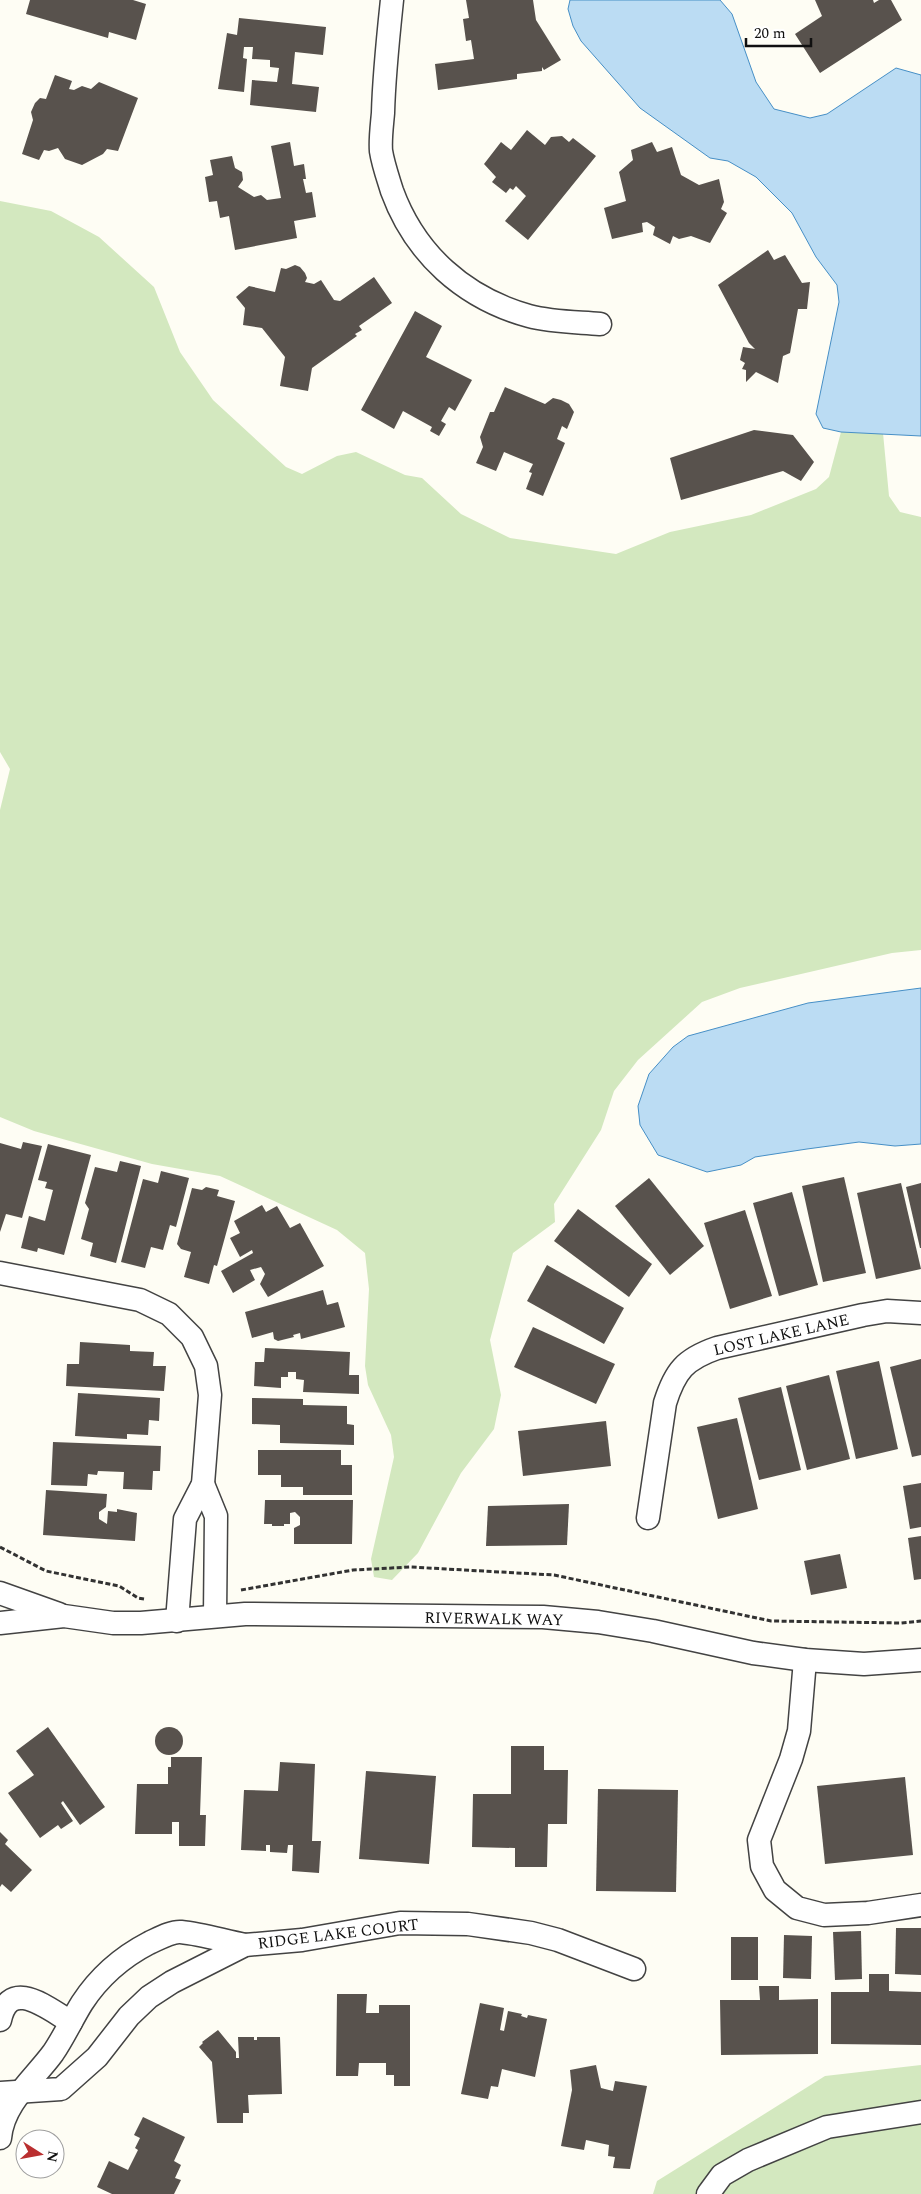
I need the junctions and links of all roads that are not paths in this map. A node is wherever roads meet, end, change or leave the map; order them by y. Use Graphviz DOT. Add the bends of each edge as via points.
graph roads {
  1 [pos="392,0"];
  2 [pos="600,324"];
  3 [pos="0,1273"];
  4 [pos="921,1313"];
  5 [pos="203,1484"];
  6 [pos="648,1518"];
  7 [pos="0,1592"];
  8 [pos="64,1616"];
  9 [pos="216,1616"];
  10 [pos="177,1621"];
  11 [pos="0,1623"];
  12 [pos="805,1660"];
  13 [pos="921,1660"];
  14 [pos="921,1905"];
  15 [pos="245,1945"];
  16 [pos="634,1969"];
  17 [pos="0,2020"];
  18 [pos="71,2022"];
  19 [pos="10,2093"];
  20 [pos="921,2112"];
  21 [pos="0,2138"];
  22 [pos="708,2194"];
  1 -- 2 [label="street" via="381,151 388,179 407,225 439,266 483,298 530,316"];
  3 -- 5 [label="street" via="140,1300 169,1314 192,1337 206,1366 210,1395"];
  4 -- 6 [label="street, LOST LAKE LANE" via="887,1311 863,1315 717,1348 689,1360 678,1372 665,1403"];
  5 -- 9 [label="street" via="216,1516"];
  5 -- 10 [label="street" via="185,1519"];
  7 -- 8 [label="street, RIVERWALK WAY"];
  8 -- 10 [label="street, RIVERWALK WAY" via="113,1623"];
  8 -- 11 [label="street, RIVERWALK WAY"];
  9 -- 10 [label="street, RIVERWALK WAY"];
  9 -- 12 [label="street, RIVERWALK WAY" via="543,1617 653,1631 744,1651"];
  12 -- 13 [label="street, RIVERWALK WAY" via="864,1664"];
  12 -- 14 [label="street" via="799,1732 760,1840 762,1866 775,1890 797,1908 824,1915 868,1913"];
  15 -- 16 [label="street, RIDGE LAKE COURT" via="302,1940 400,1923 468,1924 558,1940"];
  15 -- 18 [label="street, RIDGE LAKE COURT" via="179,1932 157,1939 136,1950 100,1980"];
  15 -- 19 [label="street, RIDGE LAKE COURT" via="149,1997 129,2016 97,2057 61,2090"];
  17 -- 18 [label="street" via="7,2003 19,1998 37,2002"];
  18 -- 19 [label="street, RIDGE LAKE COURT" via="54,2052"];
  19 -- 21 [label="street, RIDGE LAKE COURT"];
  20 -- 22 [label="street" via="827,2127 748,2160 722,2175"];
}
